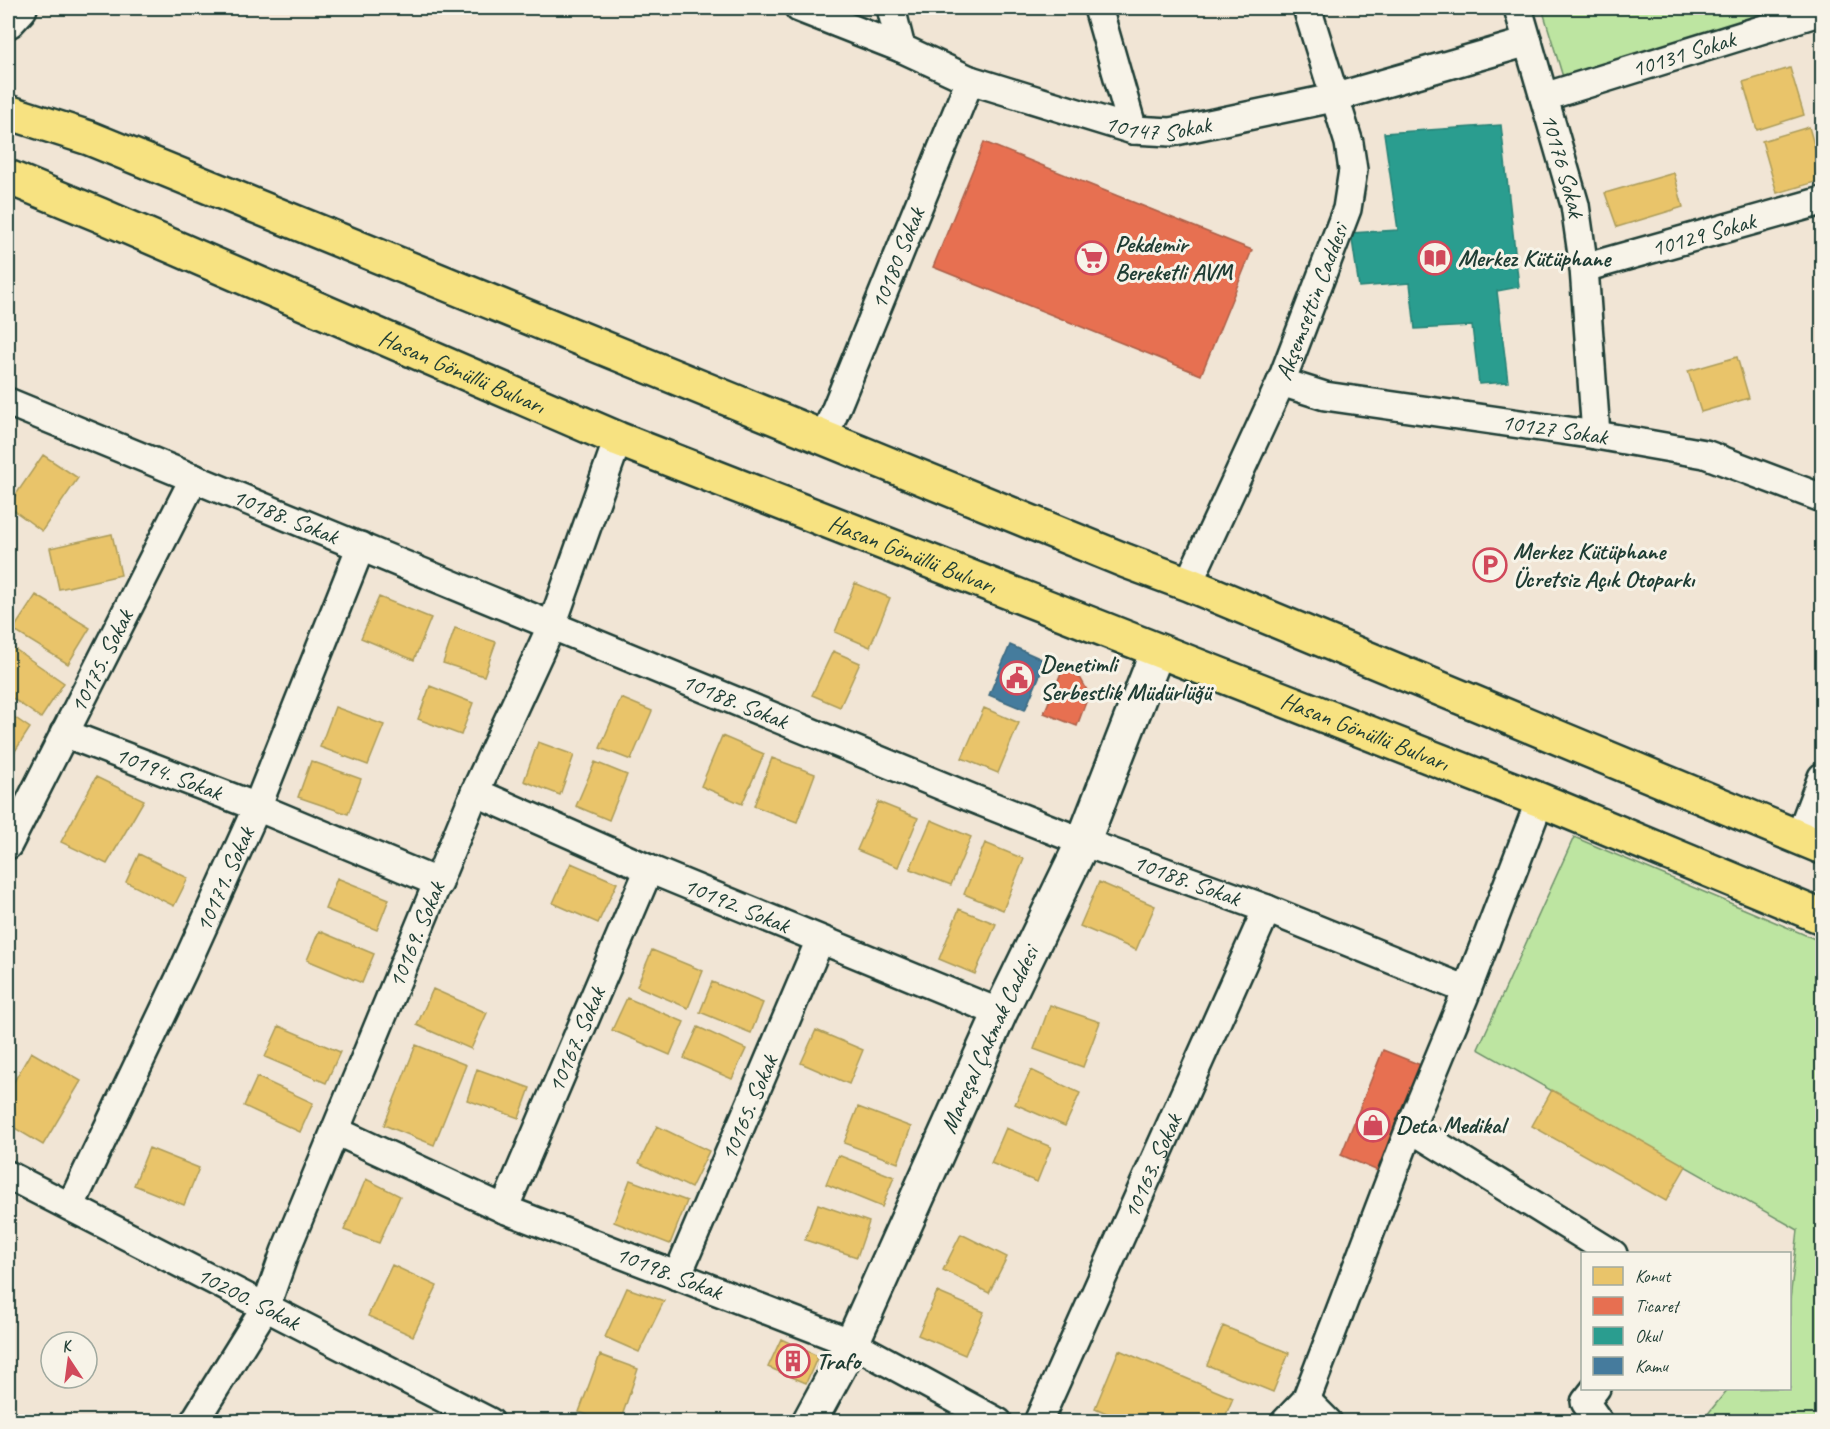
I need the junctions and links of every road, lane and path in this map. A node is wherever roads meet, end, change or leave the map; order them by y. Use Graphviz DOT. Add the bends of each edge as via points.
graph roads {
  1 [pos="20,8"];
  2 [pos="799,8"];
  3 [pos="891,8"];
  4 [pos="1098,8"];
  5 [pos="1307,8"];
  6 [pos="1518,8"];
  7 [pos="1822,13"];
  8 [pos="8,21"];
  9 [pos="1528,42"];
  10 [pos="901,48"];
  11 [pos="970,81"];
  12 [pos="1545,97"];
  13 [pos="1334,98"];
  14 [pos="8,112"];
  15 [pos="1133,130"];
  16 [pos="8,177"];
  17 [pos="1822,201"];
  18 [pos="1584,268"];
  19 [pos="1281,382"];
  20 [pos="8,402"];
  21 [pos="1596,435"];
  22 [pos="824,438"];
  23 [pos="618,439"];
  24 [pos="194,478"];
  25 [pos="1822,498"];
  26 [pos="361,546"];
  27 [pos="1188,584"];
  28 [pos="552,625"];
  29 [pos="1157,652"];
  30 [pos="64,733"];
  31 [pos="1822,777"];
  32 [pos="475,792"];
  33 [pos="1540,800"];
  34 [pos="257,807"];
  35 [pos="1083,842"];
  36 [pos="1810,843"];
  37 [pos="8,844"];
  38 [pos="649,869"];
  39 [pos="439,884"];
  40 [pos="1267,909"];
  41 [pos="1822,917"];
  42 [pos="820,940"];
  43 [pos="1467,990"];
  44 [pos="1000,1013"];
  45 [pos="1410,1128"];
  46 [pos="336,1131"];
  47 [pos="8,1174"];
  48 [pos="71,1205"];
  49 [pos="504,1209"];
  50 [pos="1610,1252"];
  51 [pos="677,1276"];
  52 [pos="266,1306"];
  53 [pos="852,1342"];
  54 [pos="1595,1390"];
  55 [pos="1306,1400"];
  56 [pos="194,1422"];
  57 [pos="490,1422"];
  58 [pos="809,1422"];
  59 [pos="998,1422"];
  60 [pos="1038,1422"];
  61 [pos="1285,1422"];
  62 [pos="1328,1422"];
  63 [pos="1599,1422"];
  1 -- 8 [label="street"];
  2 -- 10 [label="street, 10147 Sokak"];
  3 -- 10 [label="street"];
  4 -- 15 [label="street"];
  5 -- 13 [label="street, Akşemsettin Caddesi"];
  6 -- 9 [label="street, 10176 Sokak"];
  7 -- 12 [label="street, 10131 Sokak"];
  9 -- 12 [label="street, 10176 Sokak"];
  9 -- 13 [label="street, 10147 Sokak"];
  10 -- 11 [label="street, 10147 Sokak"];
  11 -- 15 [label="street, 10147 Sokak"];
  11 -- 22 [label="street, 10180 Sokak"];
  12 -- 18 [label="street, 10176 Sokak" via="1575,205"];
  13 -- 15 [label="street, 10147 Sokak" via="1171,132"];
  13 -- 19 [label="street, Akşemsettin Caddesi" via="1353,170 1347,209"];
  14 -- 22 [label="main road" via="88,138"];
  16 -- 23 [label="main road, Hasan Gönüllü Bulvarı"];
  17 -- 18 [label="street, 10129 Sokak"];
  18 -- 21 [label="street, 10176 Sokak"];
  19 -- 21 [label="street, 10127 Sokak" via="1325,396"];
  19 -- 27 [label="street, Akşemsettin Caddesi"];
  20 -- 24 [label="street, 10188. Sokak"];
  21 -- 25 [label="street, 10127 Sokak" via="1705,454"];
  22 -- 27 [label="main road"];
  23 -- 28 [label="street, 10169. Sokak"];
  23 -- 29 [label="main road, Hasan Gönüllü Bulvarı"];
  24 -- 26 [label="street, 10188. Sokak"];
  24 -- 30 [label="street, 10175. Sokak"];
  26 -- 28 [label="street, 10188. Sokak"];
  26 -- 34 [label="street, 10171. Sokak"];
  27 -- 36 [label="main road"];
  28 -- 32 [label="street, 10169. Sokak"];
  28 -- 35 [label="street, 10188. Sokak"];
  29 -- 33 [label="main road, Hasan Gönüllü Bulvarı"];
  29 -- 35 [label="street, Mareşal Çakmak Caddesi"];
  30 -- 34 [label="street, 10194. Sokak"];
  30 -- 37 [label="street, 10175. Sokak"];
  31 -- 36 [label="street"];
  32 -- 38 [label="street, 10192. Sokak"];
  32 -- 39 [label="street, 10169. Sokak"];
  33 -- 41 [label="main road, Hasan Gönüllü Bulvarı"];
  33 -- 43 [label="street"];
  34 -- 39 [label="street, 10194. Sokak"];
  34 -- 48 [label="street, 10171. Sokak"];
  35 -- 40 [label="street, 10188. Sokak"];
  35 -- 44 [label="street, Mareşal Çakmak Caddesi"];
  38 -- 42 [label="street, 10192. Sokak"];
  38 -- 49 [label="street, 10167. Sokak"];
  39 -- 46 [label="street, 10169. Sokak"];
  40 -- 43 [label="street, 10188. Sokak"];
  40 -- 60 [label="street, 10163. Sokak"];
  42 -- 44 [label="street, 10192. Sokak"];
  42 -- 51 [label="street, 10165. Sokak"];
  43 -- 45 [label="street"];
  44 -- 53 [label="street, Mareşal Çakmak Caddesi"];
  45 -- 50 [label="street"];
  45 -- 55 [label="street"];
  46 -- 49 [label="street, 10198. Sokak"];
  46 -- 52 [label="street, 10169. Sokak"];
  47 -- 48 [label="street, 10200. Sokak"];
  48 -- 52 [label="street, 10200. Sokak"];
  49 -- 51 [label="street, 10198. Sokak"];
  51 -- 53 [label="street, 10198. Sokak"];
  52 -- 56 [label="street, 10169. Sokak"];
  52 -- 57 [label="street, 10200. Sokak"];
  53 -- 58 [label="street, Mareşal Çakmak Caddesi"];
  53 -- 59 [label="street, 10198. Sokak"];
  54 -- 63 [label="street" via="1585,1402"];
  55 -- 61 [label="street"];
  55 -- 62 [label="street"];
}
